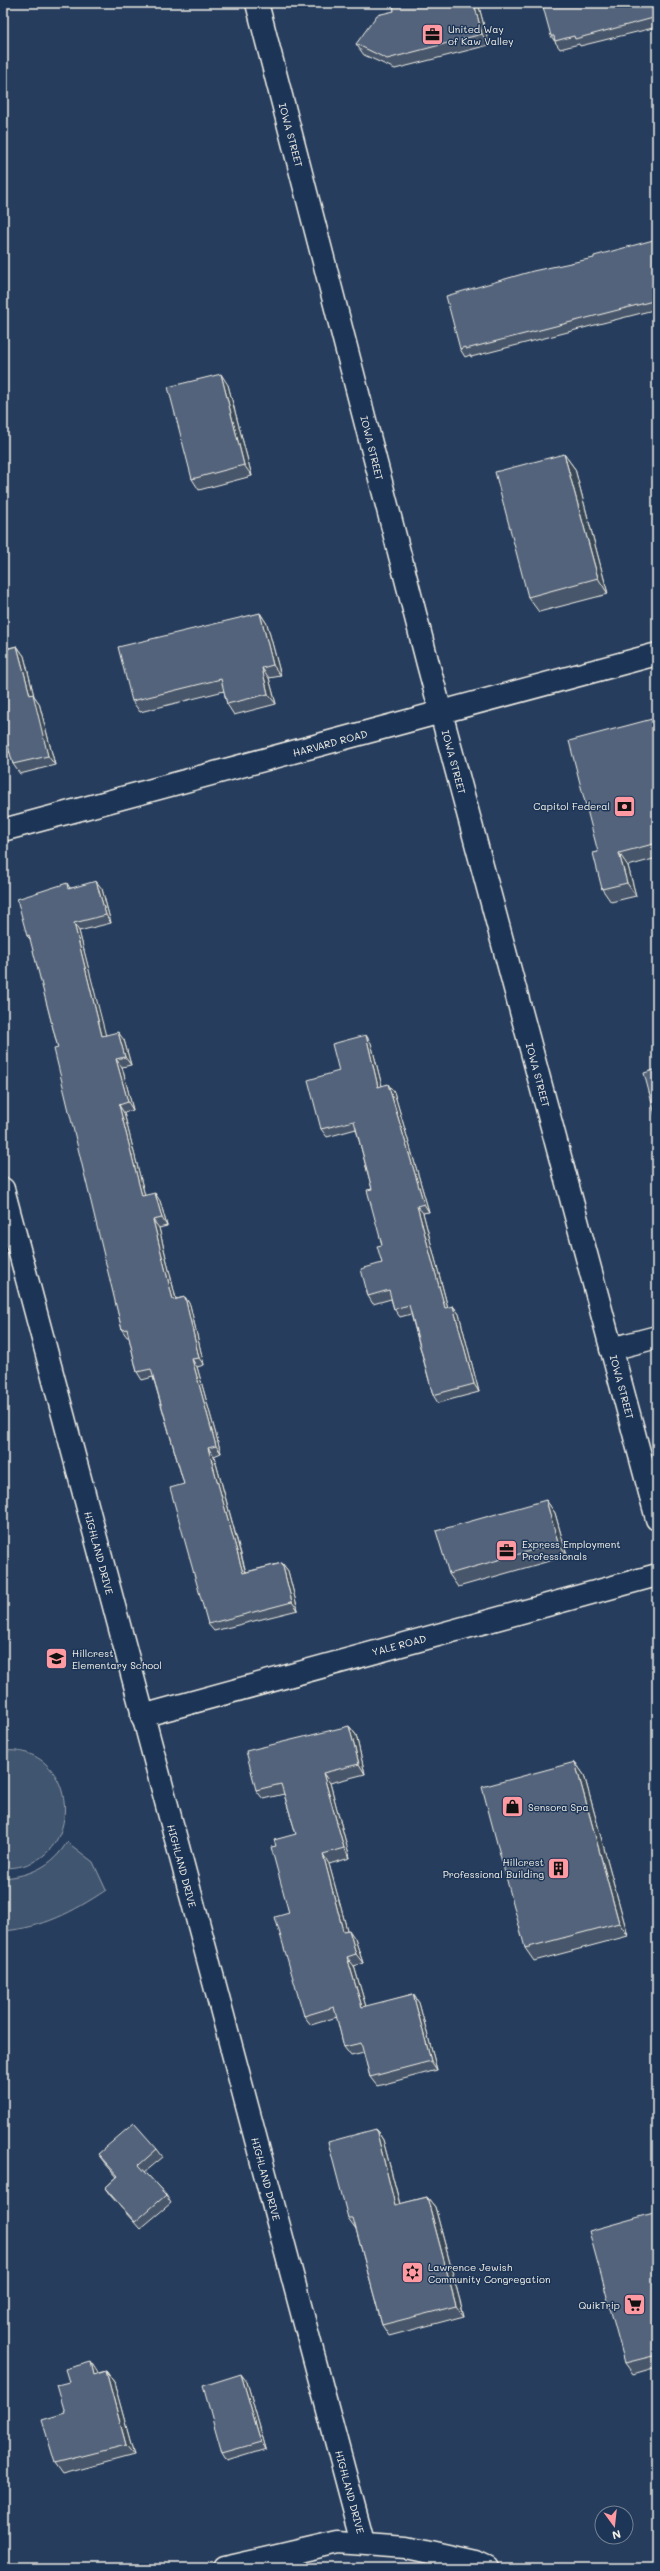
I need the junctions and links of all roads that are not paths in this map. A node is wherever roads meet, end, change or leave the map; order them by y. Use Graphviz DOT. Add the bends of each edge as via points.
graph roads {
  1 [pos="256,3"];
  2 [pos="657,654"];
  3 [pos="441,713"];
  4 [pos="3,830"];
  5 [pos="3,1189"];
  6 [pos="657,1337"];
  7 [pos="612,1349"];
  8 [pos="657,1519"];
  9 [pos="657,1575"];
  10 [pos="142,1716"];
  11 [pos="363,2542"];
  12 [pos="478,2566"];
  13 [pos="225,2568"];
  1 -- 3 [label="main road, IOWA STREET"];
  2 -- 3 [label="main road, HARVARD ROAD"];
  3 -- 4 [label="main road, HARVARD ROAD"];
  3 -- 7 [label="main road, IOWA STREET"];
  5 -- 10 [label="main road, HIGHLAND DRIVE"];
  6 -- 7 [label="main road"];
  7 -- 8 [label="main road, IOWA STREET"];
  9 -- 10 [label="main road, YALE ROAD"];
  10 -- 11 [label="main road, HIGHLAND DRIVE"];
  11 -- 12 [label="main road" via="406,2547"];
  11 -- 13 [label="main road" via="338,2542 310,2547"];
}
